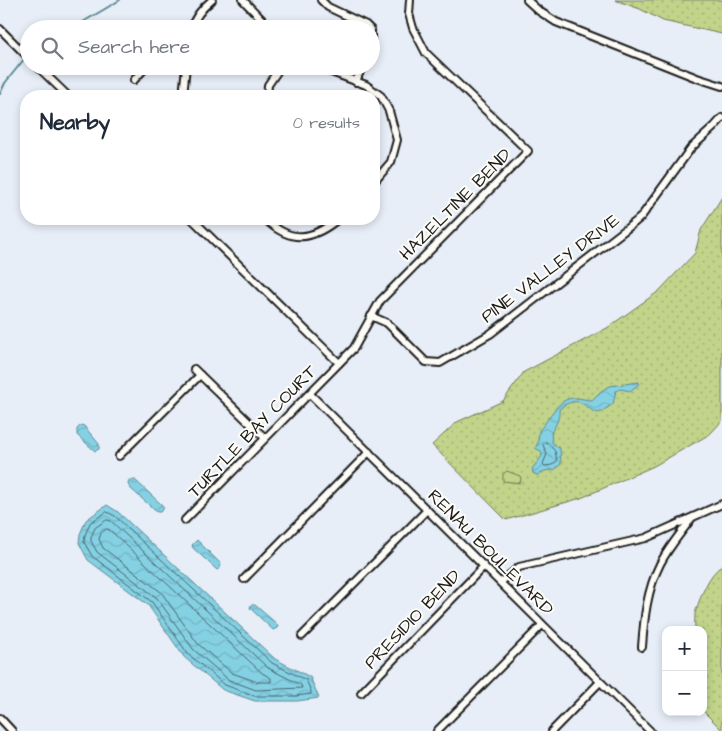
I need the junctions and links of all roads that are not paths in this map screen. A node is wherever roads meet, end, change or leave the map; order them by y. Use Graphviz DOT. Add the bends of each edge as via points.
graph roads {
  1 [pos="212,0"];
  2 [pos="243,0"];
  3 [pos="321,0"];
  4 [pos="410,0"];
  5 [pos="527,0"];
  6 [pos="194,20"];
  7 [pos="262,20"];
  8 [pos="350,20"];
  9 [pos="0,30"];
  10 [pos="20,49"];
  11 [pos="46,75"];
  12 [pos="139,75"];
  13 [pos="185,75"];
  14 [pos="274,75"];
  15 [pos="340,75"];
  16 [pos="359,75"];
  17 [pos="343,76"];
  18 [pos="134,80"];
  19 [pos="356,82"];
  20 [pos="722,86"];
  21 [pos="62,90"];
  22 [pos="184,90"];
  23 [pos="268,90"];
  24 [pos="372,90"];
  25 [pos="380,95"];
  26 [pos="722,118"];
  27 [pos="380,175"];
  28 [pos="198,225"];
  29 [pos="273,225"];
  30 [pos="329,225"];
  31 [pos="371,316"];
  32 [pos="339,363"];
  33 [pos="194,369"];
  34 [pos="200,375"];
  35 [pos="310,394"];
  36 [pos="265,438"];
  37 [pos="368,452"];
  38 [pos="119,456"];
  39 [pos="722,504"];
  40 [pos="427,510"];
  41 [pos="691,519"];
  42 [pos="186,520"];
  43 [pos="484,566"];
  44 [pos="244,579"];
  45 [pos="501,582"];
  46 [pos="542,625"];
  47 [pos="302,636"];
  48 [pos="642,647"];
  49 [pos="600,682"];
  50 [pos="361,693"];
  51 [pos="0,718"];
  52 [pos="12,731"];
  53 [pos="437,731"];
  54 [pos="552,731"];
  55 [pos="650,731"];
  1 -- 6 [label="street"];
  2 -- 7 [label="street"];
  3 -- 8 [label="street"];
  4 -- 31 [label="street, HAZELTINE BEND" via="413,28 426,53 528,150 380,301"];
  5 -- 20 [label="street" via="556,22"];
  9 -- 10 [label="street"];
  11 -- 21 [label="street"];
  12 -- 18 [label="street"];
  13 -- 22 [label="street"];
  14 -- 23 [label="street"];
  15 -- 17 [label="street"];
  16 -- 19 [label="street"];
  17 -- 19 [label="street"];
  19 -- 24 [label="street"];
  25 -- 27 [label="street" via="389,111 397,140 391,162"];
  26 -- 31 [label="street, PINE VALLEY DRIVE" via="691,148 634,223 490,334 440,363 426,362 387,323"];
  28 -- 32 [label="street"];
  29 -- 30 [label="street" via="284,233 301,237 318,233"];
  31 -- 32 [label="street, HAZELTINE BEND" via="358,344"];
  32 -- 35 [label="street, TURTLE BAY COURT"];
  33 -- 34 [label="street"];
  34 -- 36 [label="street"];
  34 -- 38 [label="street"];
  35 -- 36 [label="street, TURTLE BAY COURT"];
  35 -- 37 [label="street, RENAU BOULEVARD"];
  36 -- 42 [label="street, TURTLE BAY COURT"];
  37 -- 40 [label="street, RENAU BOULEVARD"];
  37 -- 44 [label="street"];
  39 -- 41 [label="street"];
  40 -- 43 [label="street, RENAU BOULEVARD"];
  40 -- 47 [label="street"];
  41 -- 45 [label="street" via="646,538 518,567"];
  41 -- 48 [label="street" via="660,562 650,588"];
  43 -- 45 [label="street, RENAU BOULEVARD"];
  43 -- 50 [label="street, PRESIDIO BEND"];
  45 -- 46 [label="street, RENAU BOULEVARD"];
  46 -- 49 [label="street, RENAU BOULEVARD"];
  46 -- 53 [label="street"];
  49 -- 54 [label="street"];
  49 -- 55 [label="street, RENAU BOULEVARD"];
  51 -- 52 [label="street"];
}
